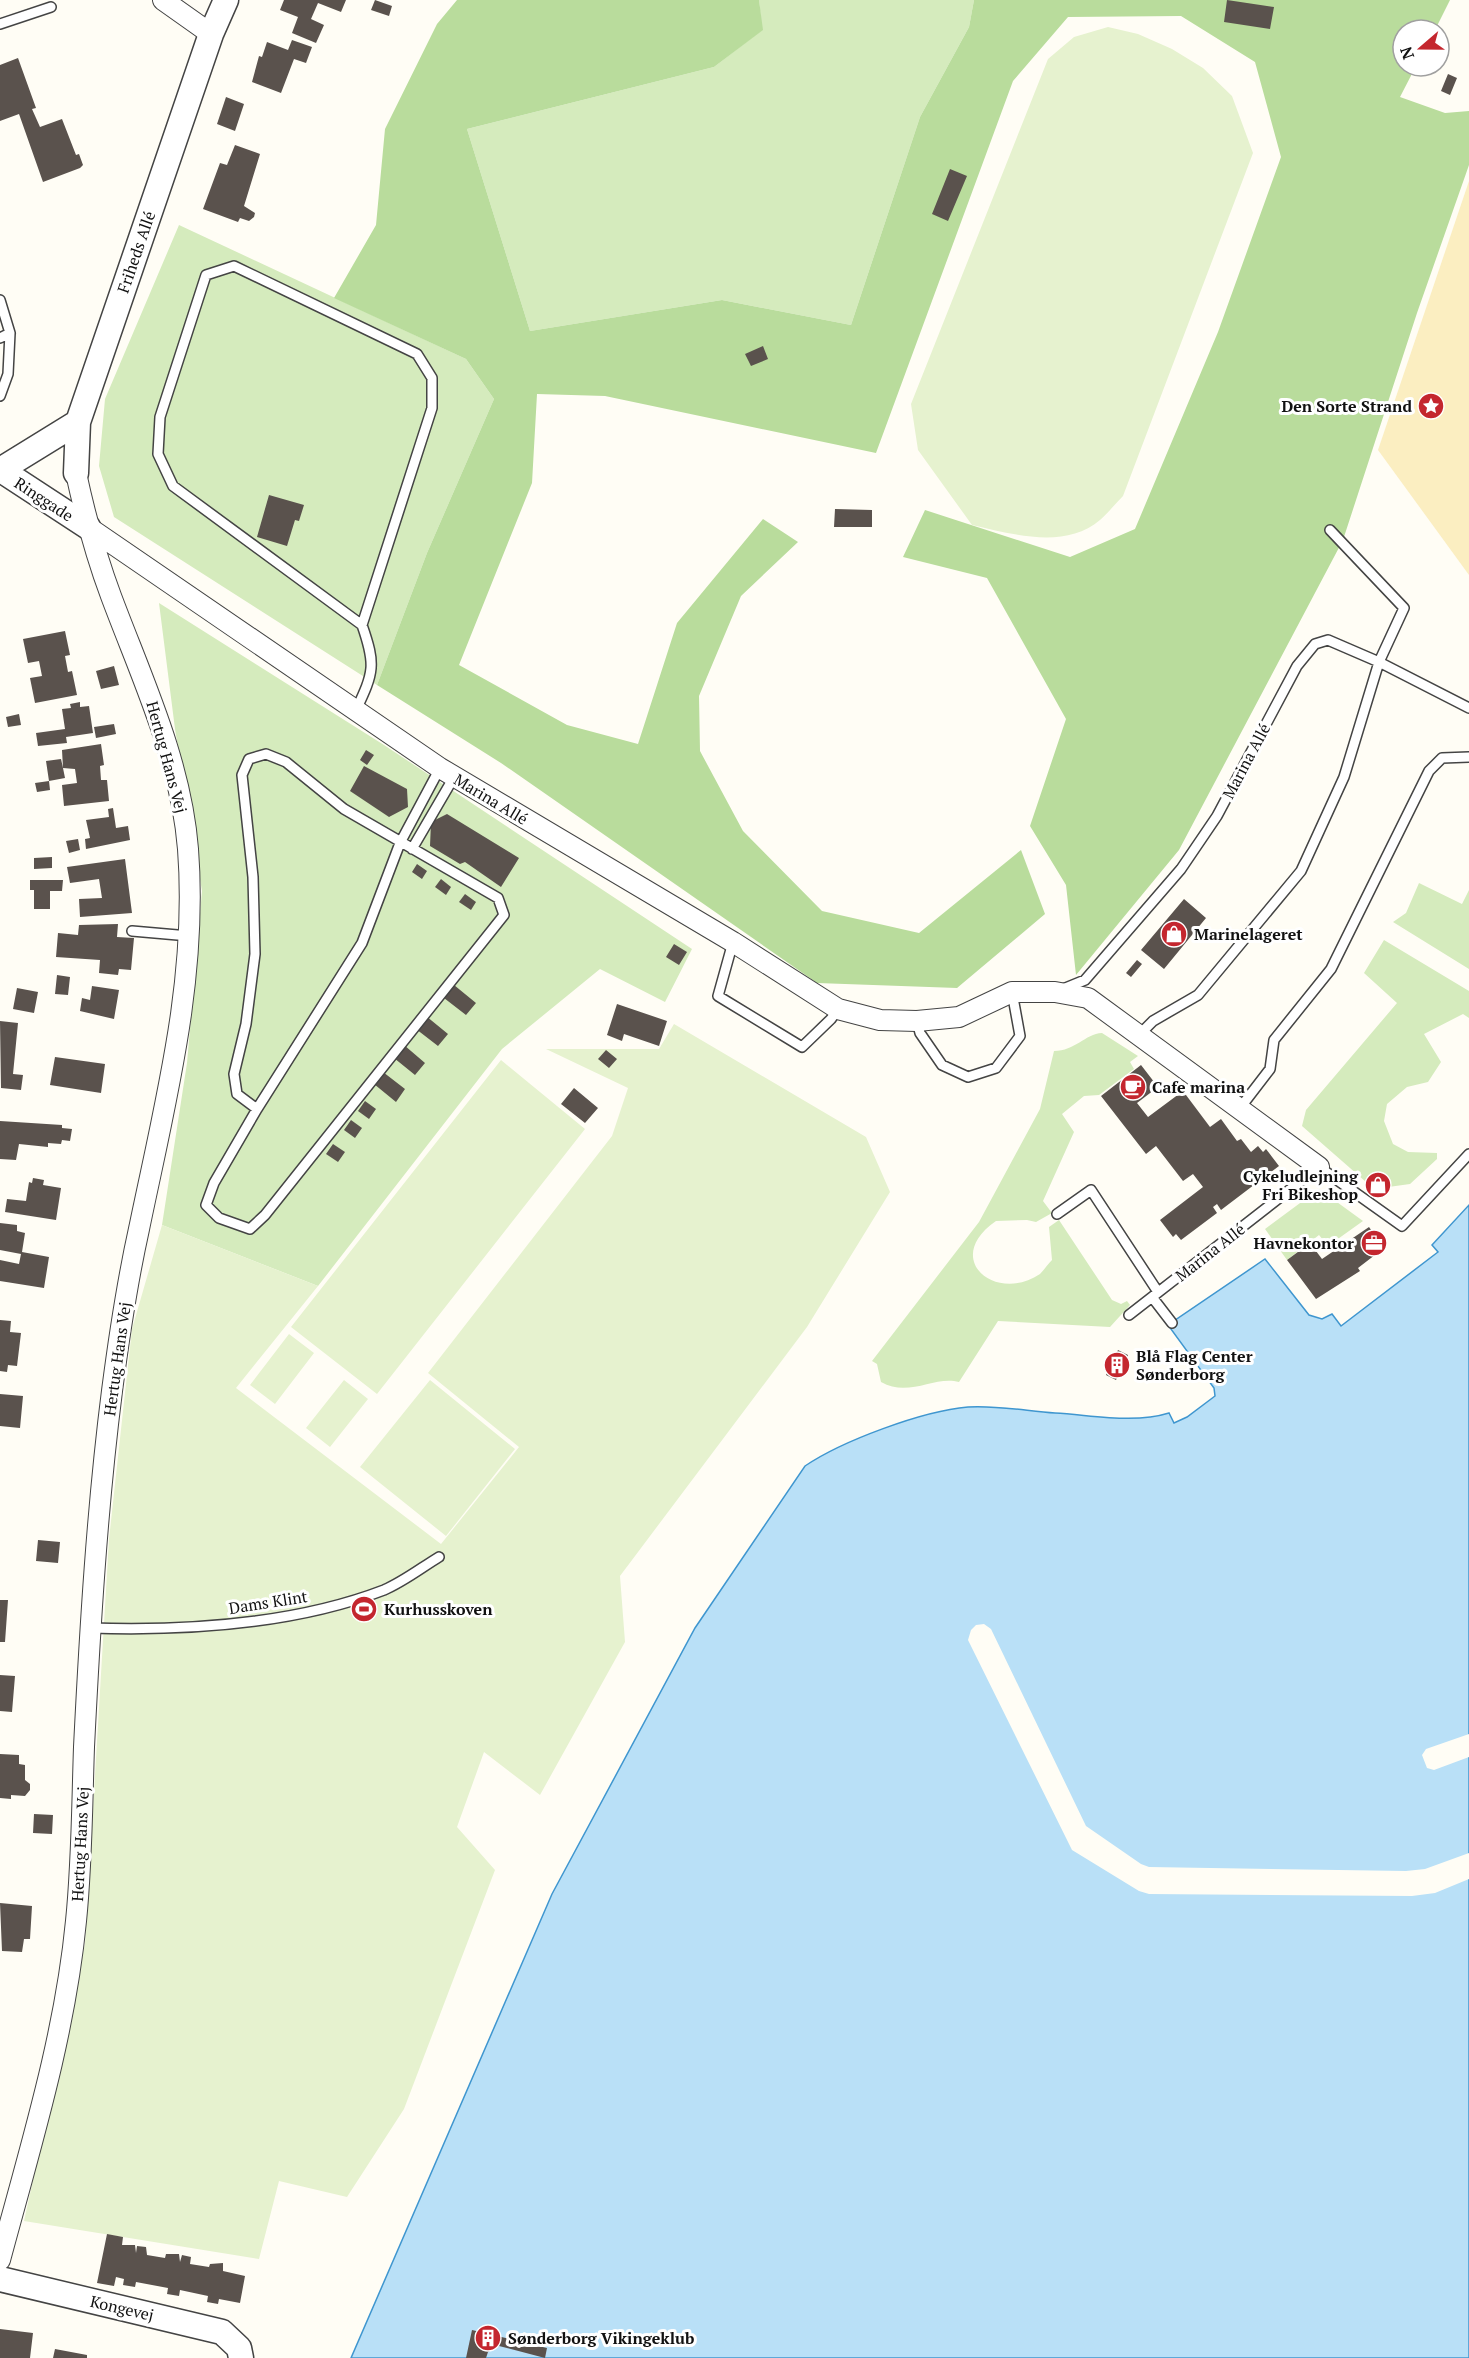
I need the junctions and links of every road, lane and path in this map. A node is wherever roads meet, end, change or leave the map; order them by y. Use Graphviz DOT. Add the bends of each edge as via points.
graph roads {
  1 [pos="163,0"];
  2 [pos="226,0"];
  3 [pos="51,7"];
  4 [pos="0,24"];
  5 [pos="211,34"];
  6 [pos="0,300"];
  7 [pos="10,333"];
  8 [pos="0,338"];
  9 [pos="0,396"];
  10 [pos="78,422"];
  11 [pos="0,470"];
  12 [pos="76,473"];
  13 [pos="88,528"];
  14 [pos="1330,530"];
  15 [pos="362,625"];
  16 [pos="1379,662"];
  17 [pos="1469,708"];
  18 [pos="355,712"];
  19 [pos="1469,757"];
  20 [pos="447,772"];
  21 [pos="400,843"];
  22 [pos="412,849"];
  23 [pos="132,932"];
  24 [pos="189,936"];
  25 [pos="733,942"];
  26 [pos="1012,992"];
  27 [pos="1055,992"];
  28 [pos="838,1009"];
  29 [pos="917,1021"];
  30 [pos="1140,1034"];
  31 [pos="257,1108"];
  32 [pos="1240,1108"];
  33 [pos="1469,1154"];
  34 [pos="1319,1167"];
  35 [pos="1057,1214"];
  36 [pos="1155,1295"];
  37 [pos="1129,1315"];
  38 [pos="1172,1323"];
  39 [pos="439,1557"];
  40 [pos="91,1628"];
  41 [pos="0,2260"];
  42 [pos="0,2279"];
  43 [pos="240,2353"];
  1 -- 5 [label="street"];
  2 -- 5 [label="street, Friheds Allé"];
  3 -- 4 [label="lane"];
  5 -- 10 [label="street, Friheds Allé"];
  6 -- 7 [label="lane"];
  7 -- 8 [label="lane"];
  7 -- 9 [label="lane" via="8,374"];
  10 -- 11 [label="street, Ringgade"];
  10 -- 12 [label="street, Friheds Allé"];
  11 -- 13 [label="street, Ringgade"];
  12 -- 13 [label="street, Hertug Hans Vej"];
  13 -- 18 [label="street, Marina Allé"];
  13 -- 24 [label="street, Hertug Hans Vej" via="152,698 175,775 188,845"];
  14 -- 16 [label="lane" via="1404,608"];
  15 -- 15 [label="lane" via="173,486 158,454 160,417 206,275 234,266 417,354 432,378 432,408"];
  15 -- 18 [label="lane" via="372,652 372,676"];
  16 -- 17 [label="lane, Marina Allé"];
  16 -- 27 [label="lane, Marina Allé" via="1328,640 1315,644 1297,666 1217,816 1181,869 1085,980"];
  16 -- 30 [label="lane" via="1344,777 1300,871 1198,995 1153,1021"];
  18 -- 20 [label="street, Marina Allé"];
  19 -- 32 [label="lane" via="1442,758 1429,771 1331,969 1274,1040 1270,1069"];
  20 -- 21 [label="lane"];
  20 -- 22 [label="lane"];
  20 -- 25 [label="street, Marina Allé"];
  21 -- 22 [label="lane"];
  21 -- 31 [label="lane" via="362,943"];
  21 -- 31 [label="lane" via="344,809 286,762 266,754 249,759 242,776 253,877 255,954 246,1024 234,1074 237,1094"];
  22 -- 31 [label="lane" via="498,898 504,915 250,1229 219,1218 206,1205 214,1183"];
  23 -- 24 [label="lane"];
  24 -- 40 [label="street, Hertug Hans Vej" via="180,1035 124,1304 108,1427"];
  25 -- 28 [label="street, Marina Allé"];
  25 -- 28 [label="lane" via="718,996 802,1047"];
  26 -- 27 [label="street, Marina Allé"];
  26 -- 29 [label="street, Marina Allé" via="959,1017"];
  26 -- 29 [label="lane" via="1020,1036 996,1068 968,1077 942,1065 920,1033"];
  27 -- 30 [label="street, Marina Allé" via="1088,998"];
  28 -- 29 [label="street, Marina Allé" via="880,1020"];
  30 -- 32 [label="street, Marina Allé"];
  32 -- 34 [label="street, Marina Allé"];
  33 -- 34 [label="lane, Marina Allé" via="1402,1226"];
  34 -- 36 [label="lane, Marina Allé"];
  35 -- 36 [label="lane" via="1091,1190"];
  36 -- 37 [label="lane, Marina Allé"];
  36 -- 38 [label="lane"];
  39 -- 40 [label="lane, Dams Klint" via="385,1589 312,1610 233,1624"];
  40 -- 41 [label="street, Hertug Hans Vej" via="76,1919 67,1990 44,2096"];
  42 -- 43 [label="street, Kongevej" via="222,2332"];
}
